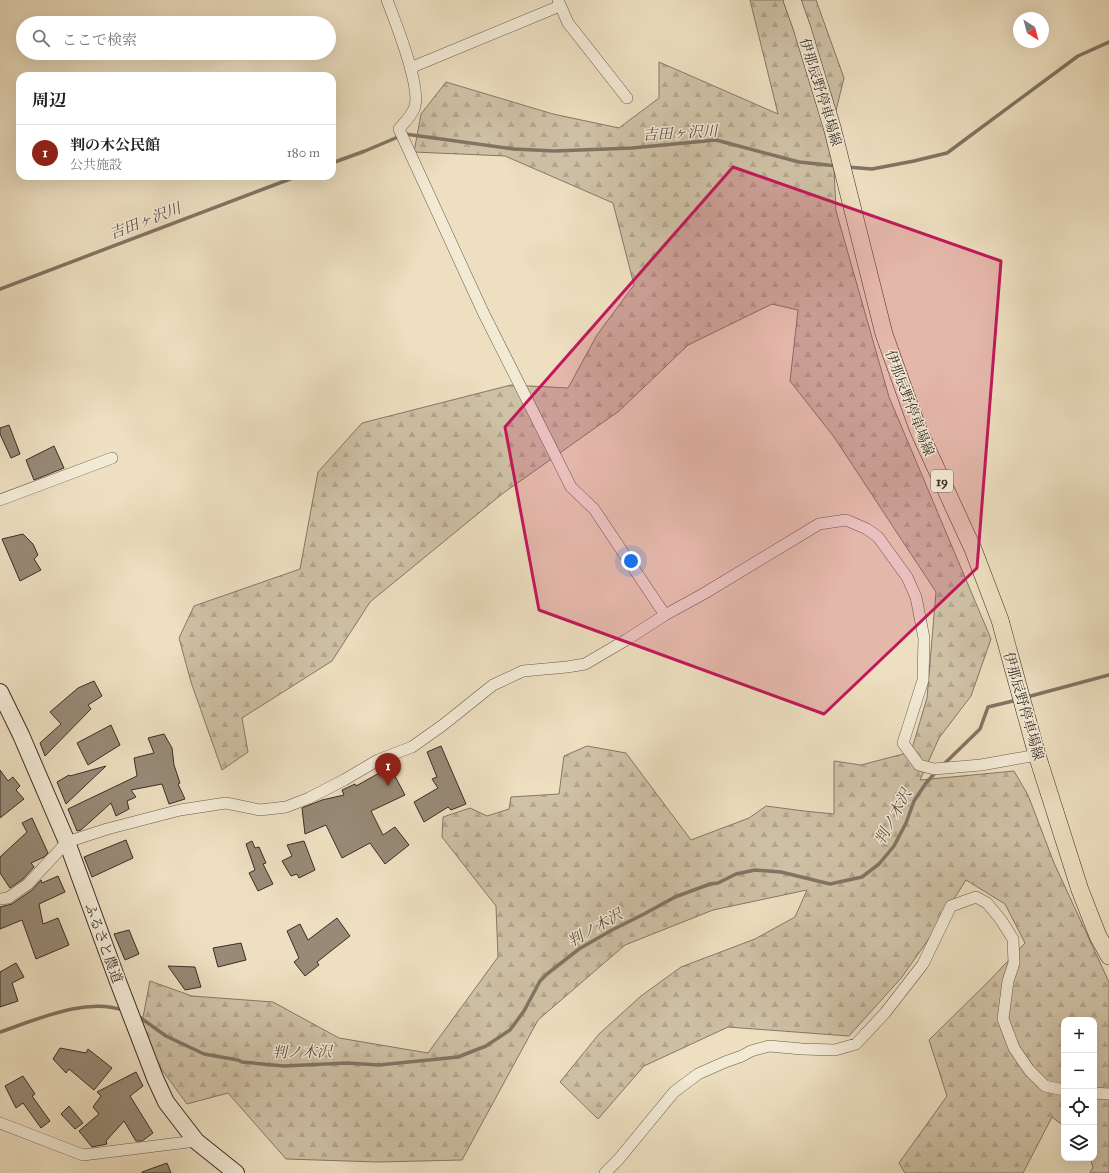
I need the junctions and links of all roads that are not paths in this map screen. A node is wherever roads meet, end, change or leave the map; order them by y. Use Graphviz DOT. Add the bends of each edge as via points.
graph roads {
  1 [pos="387,0"];
  2 [pos="792,0"];
  3 [pos="556,4"];
  4 [pos="410,68"];
  5 [pos="627,98"];
  6 [pos="112,458"];
  7 [pos="0,500"];
  8 [pos="664,615"];
  9 [pos="0,692"];
  10 [pos="1037,755"];
  11 [pos="67,842"];
  12 [pos="0,899"];
  13 [pos="1109,956"];
  14 [pos="1061,1089"];
  15 [pos="1097,1092"];
  16 [pos="1109,1094"];
  17 [pos="0,1123"];
  18 [pos="196,1141"];
  19 [pos="236,1173"];
  20 [pos="605,1173"];
  1 -- 4 [label="street"];
  2 -- 10 [label="main road, 伊那辰野停車場線 / 19" via="832,127 884,334 918,429 973,549 1000,620"];
  3 -- 4 [label="street"];
  3 -- 5 [label="street"];
  4 -- 8 [label="street" via="416,90 414,109 399,129 483,312 570,487 594,509"];
  6 -- 7 [label="street"];
  8 -- 10 [label="street" via="705,594 819,524 846,520 878,537 907,577 916,597 924,638 923,680 903,743 918,765 934,769 981,765"];
  8 -- 11 [label="street" via="585,664 523,671 493,686 412,747 378,760 309,798 286,807 260,810 226,803 180,810"];
  9 -- 11 [label="street, ふるさと農道" via="22,735"];
  10 -- 13 [label="main road, 伊那辰野停車場線 / 19" via="1080,890 1098,936"];
  11 -- 12 [label="street" via="28,884 8,898"];
  11 -- 18 [label="street, ふるさと農道" via="155,1078 166,1102"];
  14 -- 20 [label="street" via="1045,1086 1029,1070 1014,1048 1003,1020 1008,981 1014,963 1012,939 1002,920 987,903 976,897 951,906 922,964 885,1014 856,1044 835,1050 769,1046 698,1074 674,1092"];
  15 -- 16 [label="street"];
  17 -- 18 [label="street" via="83,1155"];
  18 -- 19 [label="street, ふるさと農道"];
}
